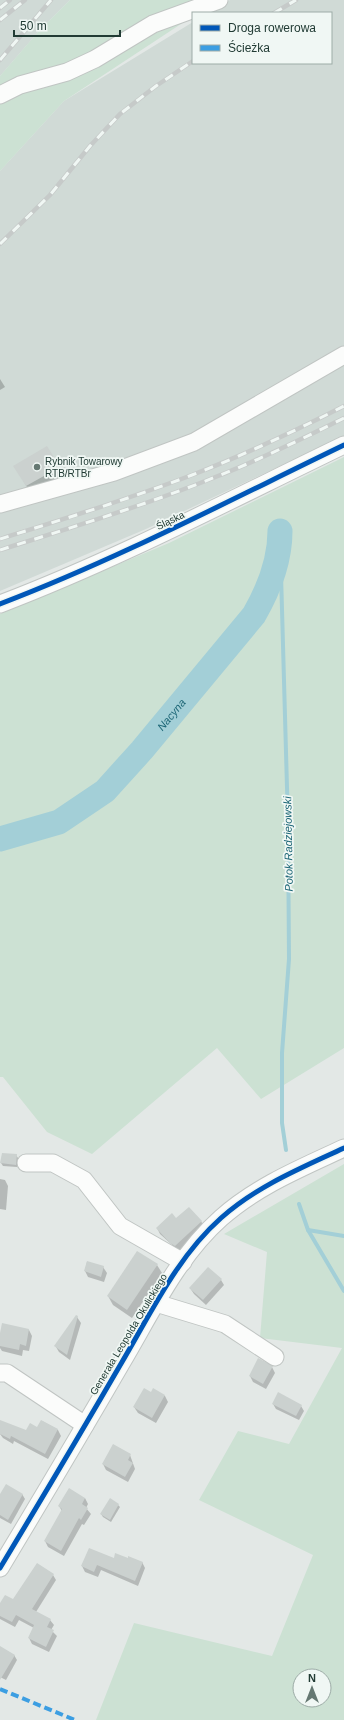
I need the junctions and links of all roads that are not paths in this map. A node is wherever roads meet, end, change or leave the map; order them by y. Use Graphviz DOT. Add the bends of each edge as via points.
graph roads {
  1 [pos="219,0"];
  2 [pos="0,96"];
  3 [pos="344,355"];
  4 [pos="344,445"];
  5 [pos="0,504"];
  6 [pos="0,604"];
  7 [pos="344,1148"];
  8 [pos="26,1163"];
  9 [pos="183,1262"];
  10 [pos="156,1303"];
  11 [pos="275,1357"];
  12 [pos="0,1372"];
  13 [pos="85,1424"];
  14 [pos="0,1568"];
  1 -- 2 [label="street" via="153,24 100,57 73,70 56,77 20,85"];
  3 -- 5 [label="street" via="194,442 114,472"];
  4 -- 6 [label="street, Śląska" via="144,543"];
  7 -- 9 [label="street, Generała Leopolda Okulickiego" via="245,1199 206,1232"];
  8 -- 9 [label="street" via="53,1163 84,1180 120,1226"];
  9 -- 10 [label="street, Generała Leopolda Okulickiego"];
  10 -- 11 [label="street" via="225,1324"];
  10 -- 13 [label="street, Generała Leopolda Okulickiego"];
  12 -- 13 [label="street" via="6,1373"];
  13 -- 14 [label="street, Generała Leopolda Okulickiego"];
}
